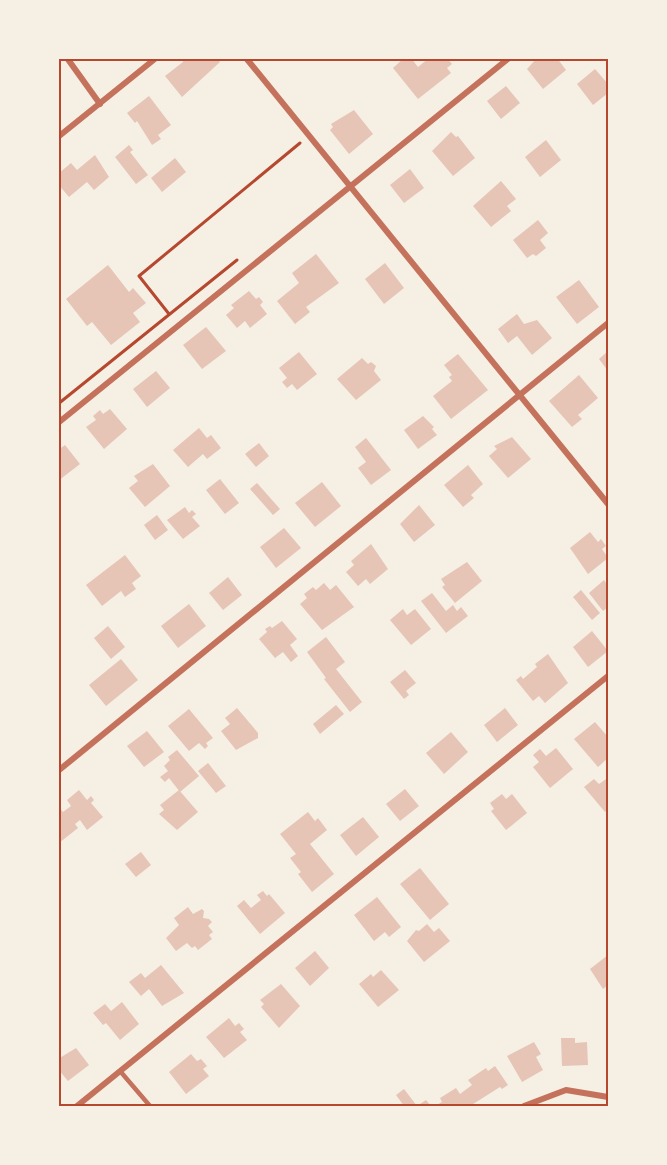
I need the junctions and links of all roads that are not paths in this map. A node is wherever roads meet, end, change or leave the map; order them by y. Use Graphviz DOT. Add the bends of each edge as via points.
graph roads {
  1 [pos="67,58"];
  2 [pos="156,58"];
  3 [pos="246,58"];
  4 [pos="509,58"];
  5 [pos="100,104"];
  6 [pos="58,138"];
  7 [pos="350,188"];
  8 [pos="609,323"];
  9 [pos="520,395"];
  10 [pos="58,423"];
  11 [pos="609,504"];
  12 [pos="609,676"];
  13 [pos="58,771"];
  14 [pos="120,1071"];
  15 [pos="609,1097"];
  16 [pos="77,1107"];
  17 [pos="150,1107"];
  18 [pos="524,1107"];
  1 -- 5 [label="street"];
  2 -- 5 [label="street"];
  3 -- 7 [label="street"];
  4 -- 7 [label="street"];
  5 -- 6 [label="street"];
  7 -- 9 [label="street"];
  7 -- 10 [label="street"];
  8 -- 9 [label="street"];
  9 -- 11 [label="street"];
  9 -- 13 [label="street"];
  12 -- 14 [label="street"];
  14 -- 16 [label="street"];
  14 -- 17 [label="lane"];
  15 -- 18 [label="street" via="566,1090"];
}
